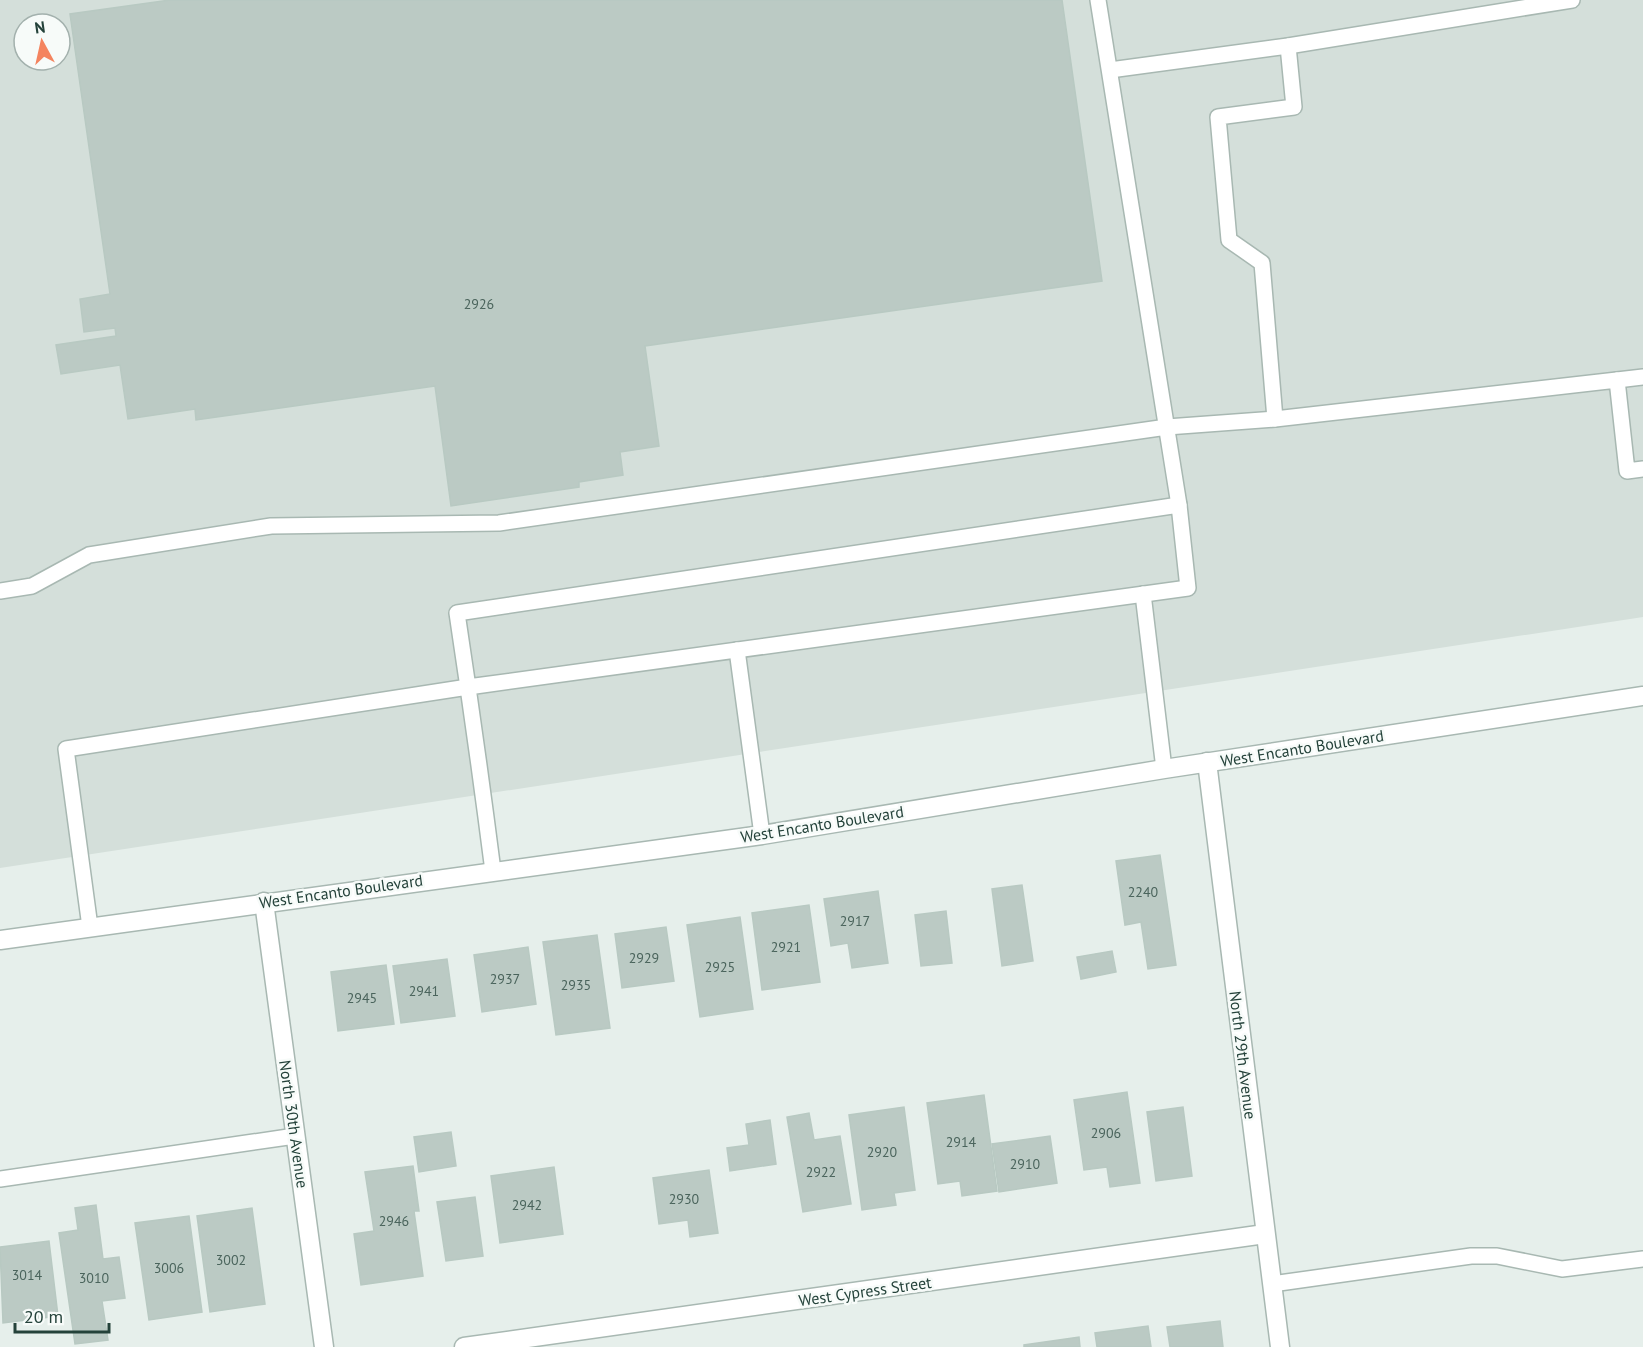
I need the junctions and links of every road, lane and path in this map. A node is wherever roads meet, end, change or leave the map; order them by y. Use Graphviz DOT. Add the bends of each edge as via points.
graph roads {
  1 [pos="1098,0"];
  2 [pos="1572,0"];
  3 [pos="1288,46"];
  4 [pos="1110,70"];
  5 [pos="1643,377"];
  6 [pos="1617,380"];
  7 [pos="1275,419"];
  8 [pos="1167,427"];
  9 [pos="1643,469"];
  10 [pos="1179,505"];
  11 [pos="0,591"];
  12 [pos="1143,594"];
  13 [pos="737,650"];
  14 [pos="468,687"];
  15 [pos="1643,696"];
  16 [pos="1207,762"];
  17 [pos="1164,768"];
  18 [pos="762,834"];
  19 [pos="493,871"];
  20 [pos="264,902"];
  21 [pos="90,927"];
  22 [pos="0,940"];
  23 [pos="296,1136"];
  24 [pos="0,1179"];
  25 [pos="1265,1234"];
  26 [pos="1643,1259"];
  27 [pos="1272,1284"];
  28 [pos="324,1347"];
  29 [pos="464,1347"];
  30 [pos="1280,1347"];
  1 -- 4 [label="lane"];
  2 -- 3 [label="lane"];
  3 -- 4 [label="lane"];
  3 -- 7 [label="lane" via="1294,107 1218,117 1229,240 1262,263"];
  4 -- 8 [label="lane"];
  5 -- 6 [label="lane"];
  6 -- 7 [label="lane"];
  6 -- 9 [label="lane" via="1627,471"];
  7 -- 8 [label="lane"];
  8 -- 10 [label="lane"];
  8 -- 11 [label="lane" via="499,523 271,526 88,555 32,586"];
  10 -- 12 [label="lane" via="1188,588"];
  10 -- 14 [label="lane" via="457,613"];
  12 -- 13 [label="lane"];
  12 -- 17 [label="lane"];
  13 -- 14 [label="lane"];
  13 -- 18 [label="lane"];
  14 -- 19 [label="lane"];
  14 -- 21 [label="lane" via="66,749"];
  15 -- 16 [label="street, West Encanto Boulevard"];
  16 -- 17 [label="street, West Encanto Boulevard"];
  16 -- 25 [label="street, North 29th Avenue"];
  17 -- 18 [label="street, West Encanto Boulevard"];
  18 -- 19 [label="street, West Encanto Boulevard"];
  19 -- 20 [label="street, West Encanto Boulevard"];
  20 -- 21 [label="street, West Encanto Boulevard"];
  20 -- 23 [label="street, North 30th Avenue"];
  21 -- 22 [label="street, West Encanto Boulevard"];
  23 -- 24 [label="lane"];
  23 -- 28 [label="street, North 30th Avenue"];
  25 -- 27 [label="street, North 29th Avenue"];
  25 -- 29 [label="street, West Cypress Street"];
  26 -- 27 [label="lane" via="1562,1269 1497,1256 1472,1256"];
  27 -- 30 [label="street, North 29th Avenue"];
}
